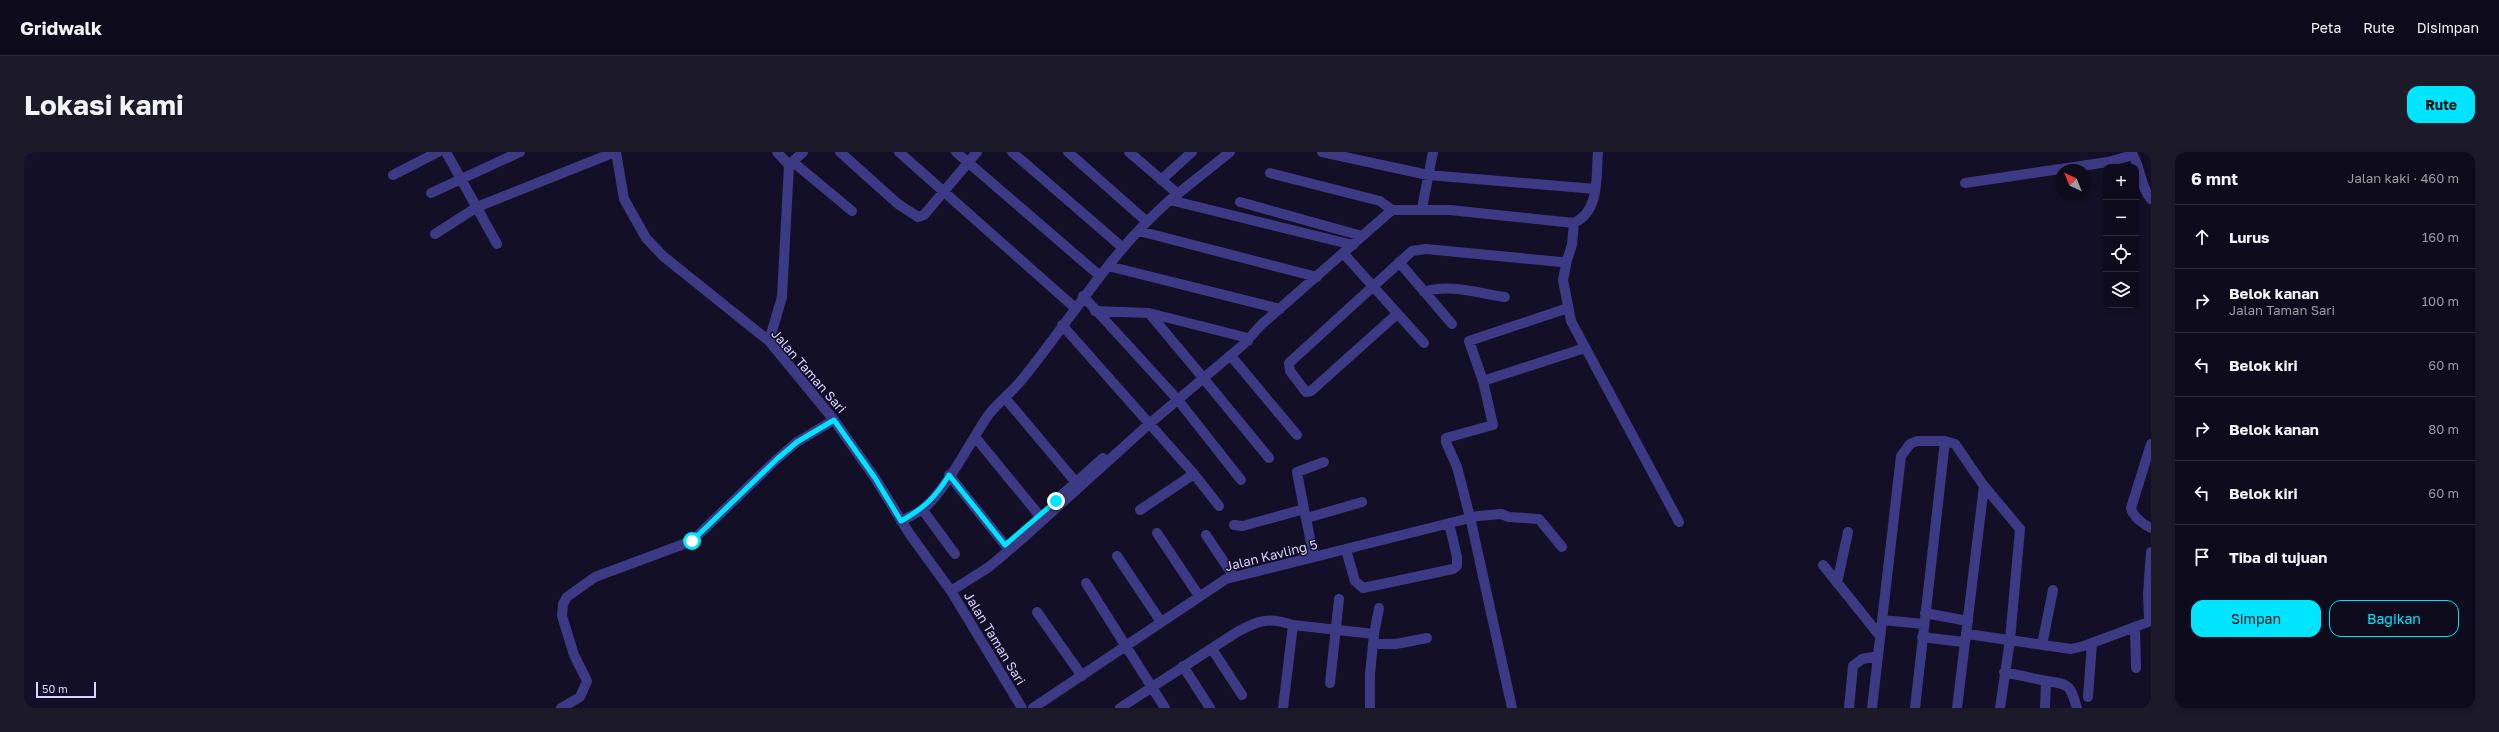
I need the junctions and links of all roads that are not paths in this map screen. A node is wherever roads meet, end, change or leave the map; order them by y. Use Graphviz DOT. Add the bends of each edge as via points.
graph roads {
  1 [pos="438,152"];
  2 [pos="446,152"];
  3 [pos="520,152"];
  4 [pos="615,152"];
  5 [pos="777,152"];
  6 [pos="803,152"];
  7 [pos="840,152"];
  8 [pos="899,152"];
  9 [pos="956,152"];
  10 [pos="977,152"];
  11 [pos="1012,152"];
  12 [pos="1068,152"];
  13 [pos="1129,152"];
  14 [pos="1230,152"];
  15 [pos="1322,152"];
  16 [pos="1433,152"];
  17 [pos="1598,152"];
  18 [pos="2132,153"];
  19 [pos="1186,154"];
  20 [pos="968,163"];
  21 [pos="791,164"];
  22 [pos="1270,174"];
  23 [pos="393,175"];
  24 [pos="1428,175"];
  25 [pos="462,178"];
  26 [pos="1161,180"];
  27 [pos="1965,183"];
  28 [pos="1595,189"];
  29 [pos="944,192"];
  30 [pos="431,193"];
  31 [pos="1174,197"];
  32 [pos="2151,199"];
  33 [pos="1240,202"];
  34 [pos="477,207"];
  35 [pos="1422,208"];
  36 [pos="1392,210"];
  37 [pos="852,211"];
  38 [pos="1146,221"];
  39 [pos="1574,223"];
  40 [pos="1139,231"];
  41 [pos="435,234"];
  42 [pos="1362,236"];
  43 [pos="497,244"];
  44 [pos="1353,245"];
  45 [pos="1123,248"];
  46 [pos="1343,253"];
  47 [pos="1567,260"];
  48 [pos="1399,262"];
  49 [pos="1108,266"];
  50 [pos="1100,276"];
  51 [pos="1317,277"];
  52 [pos="1372,286"];
  53 [pos="1424,292"];
  54 [pos="1083,296"];
  55 [pos="1505,297"];
  56 [pos="1074,307"];
  57 [pos="1568,308"];
  58 [pos="1280,309"];
  59 [pos="1095,311"];
  60 [pos="1149,313"];
  61 [pos="1397,314"];
  62 [pos="1452,324"];
  63 [pos="1062,325"];
  64 [pos="1248,337"];
  65 [pos="769,341"];
  66 [pos="1424,343"];
  67 [pos="1584,348"];
  68 [pos="1232,356"];
  69 [pos="1202,376"];
  70 [pos="1483,381"];
  71 [pos="1006,398"];
  72 [pos="1176,398"];
  73 [pos="834,420"];
  74 [pos="1148,422"];
  75 [pos="1297,435"];
  76 [pos="975,437"];
  77 [pos="1945,441"];
  78 [pos="2151,444"];
  79 [pos="1269,458"];
  80 [pos="1324,462"];
  81 [pos="1194,474"];
  82 [pos="949,475"];
  83 [pos="1241,480"];
  84 [pos="1078,485"];
  85 [pos="1984,486"];
  86 [pos="1362,502"];
  87 [pos="1058,503"];
  88 [pos="1219,506"];
  89 [pos="922,509"];
  90 [pos="1140,510"];
  91 [pos="1306,514"];
  92 [pos="1039,515"];
  93 [pos="1474,516"];
  94 [pos="901,521"];
  95 [pos="1679,522"];
  96 [pos="1449,523"];
  97 [pos="1234,524"];
  98 [pos="2151,528"];
  99 [pos="1848,532"];
  100 [pos="1157,533"];
  101 [pos="1206,535"];
  102 [pos="1020,536"];
  103 [pos="1005,545"];
  104 [pos="1562,547"];
  105 [pos="1346,550"];
  106 [pos="2151,552"];
  107 [pos="955,554"];
  108 [pos="1117,556"];
  109 [pos="1314,557"];
  110 [pos="1823,566"];
  111 [pos="981,570"];
  112 [pos="1234,577"];
  113 [pos="1086,583"];
  114 [pos="1837,583"];
  115 [pos="2053,590"];
  116 [pos="951,591"];
  117 [pos="1199,596"];
  118 [pos="1339,599"];
  119 [pos="1379,608"];
  120 [pos="1037,612"];
  121 [pos="1925,613"];
  122 [pos="1882,620"];
  123 [pos="1968,621"];
  124 [pos="2150,621"];
  125 [pos="1160,622"];
  126 [pos="1924,624"];
  127 [pos="1293,625"];
  128 [pos="2135,628"];
  129 [pos="1335,631"];
  130 [pos="1880,636"];
  131 [pos="1922,637"];
  132 [pos="1427,638"];
  133 [pos="1965,638"];
  134 [pos="1374,639"];
  135 [pos="2010,640"];
  136 [pos="2092,643"];
  137 [pos="1125,646"];
  138 [pos="2042,646"];
  139 [pos="1212,649"];
  140 [pos="1878,656"];
  141 [pos="1184,666"];
  142 [pos="2136,668"];
  143 [pos="2004,672"];
  144 [pos="1082,676"];
  145 [pos="2046,681"];
  146 [pos="1330,683"];
  147 [pos="1151,687"];
  148 [pos="1242,695"];
  149 [pos="2088,697"];
  150 [pos="561,708"];
  151 [pos="1022,708"];
  152 [pos="1034,708"];
  153 [pos="1120,708"];
  154 [pos="1165,708"];
  155 [pos="1210,708"];
  156 [pos="1283,708"];
  157 [pos="1370,708"];
  158 [pos="1512,708"];
  159 [pos="1849,708"];
  160 [pos="1872,708"];
  161 [pos="1915,708"];
  162 [pos="1957,708"];
  163 [pos="2000,708"];
  164 [pos="2045,708"];
  165 [pos="2077,708"];
  1 -- 23 [label="street"];
  2 -- 25 [label="street"];
  3 -- 25 [label="street"];
  4 -- 34 [label="street"];
  4 -- 65 [label="street, Jalan Taman Sari" via="624,199 646,238 663,256"];
  5 -- 21 [label="street"];
  6 -- 21 [label="street"];
  7 -- 29 [label="street" via="898,204 918,217 924,216"];
  8 -- 29 [label="street"];
  9 -- 20 [label="street"];
  10 -- 20 [label="street"];
  11 -- 45 [label="street"];
  12 -- 38 [label="street"];
  13 -- 26 [label="street"];
  14 -- 31 [label="street"];
  15 -- 24 [label="street"];
  16 -- 24 [label="street"];
  17 -- 28 [label="street"];
  18 -- 27 [label="street" via="2108,162"];
  18 -- 32 [label="street" via="2140,168 2145,190"];
  19 -- 26 [label="street"];
  20 -- 29 [label="street"];
  20 -- 50 [label="street"];
  21 -- 37 [label="street"];
  21 -- 65 [label="street" via="782,297"];
  22 -- 36 [label="street" via="1380,201"];
  24 -- 28 [label="street"];
  24 -- 35 [label="street"];
  25 -- 30 [label="street"];
  25 -- 34 [label="street"];
  26 -- 31 [label="street"];
  28 -- 39 [label="street" via="1592,207 1584,218"];
  29 -- 56 [label="street"];
  31 -- 38 [label="street"];
  31 -- 44 [label="street"];
  33 -- 42 [label="street"];
  34 -- 41 [label="street"];
  34 -- 43 [label="street"];
  35 -- 36 [label="street"];
  35 -- 39 [label="street"];
  36 -- 42 [label="street"];
  38 -- 40 [label="street"];
  39 -- 47 [label="street" via="1572,245"];
  40 -- 45 [label="street"];
  40 -- 51 [label="street"];
  42 -- 44 [label="street"];
  44 -- 46 [label="street"];
  45 -- 49 [label="street"];
  46 -- 51 [label="street"];
  46 -- 52 [label="street"];
  47 -- 48 [label="street" via="1556,263 1417,249"];
  47 -- 57 [label="street" via="1563,280"];
  48 -- 52 [label="street"];
  48 -- 53 [label="street"];
  49 -- 50 [label="street"];
  49 -- 58 [label="street"];
  50 -- 54 [label="street"];
  51 -- 58 [label="street"];
  52 -- 61 [label="street"];
  52 -- 61 [label="street" via="1289,363 1289,368 1306,392 1311,391"];
  53 -- 55 [label="street" via="1436,288"];
  53 -- 62 [label="street"];
  54 -- 56 [label="street"];
  54 -- 59 [label="street"];
  56 -- 63 [label="street"];
  57 -- 67 [label="street" via="1570,321"];
  57 -- 70 [label="street" via="1469,341"];
  58 -- 64 [label="street"];
  59 -- 60 [label="street"];
  59 -- 72 [label="street"];
  60 -- 64 [label="street"];
  60 -- 69 [label="street"];
  61 -- 66 [label="street"];
  63 -- 71 [label="street"];
  63 -- 74 [label="street"];
  64 -- 68 [label="street"];
  64 -- 69 [label="street"];
  65 -- 73 [label="street, Jalan Taman Sari"];
  67 -- 70 [label="street"];
  67 -- 95 [label="street"];
  68 -- 69 [label="street"];
  68 -- 75 [label="street"];
  69 -- 72 [label="street"];
  69 -- 79 [label="street"];
  70 -- 93 [label="street" via="1493,425 1446,438"];
  71 -- 76 [label="street" via="988,416"];
  71 -- 84 [label="street"];
  72 -- 74 [label="street"];
  72 -- 83 [label="street"];
  73 -- 94 [label="street, Jalan Taman Sari" via="875,478"];
  73 -- 150 [label="street" via="797,442 777,459 692,541 595,577 567,597 563,604 562,616 574,655 587,681 580,697"];
  74 -- 81 [label="street"];
  74 -- 84 [label="street"];
  76 -- 82 [label="street"];
  76 -- 92 [label="street"];
  77 -- 85 [label="street" via="1955,444"];
  77 -- 121 [label="street"];
  77 -- 122 [label="street" via="1917,441 1910,444 1901,456"];
  78 -- 98 [label="street" via="2131,508 2132,512"];
  80 -- 91 [label="street" via="1297,472"];
  81 -- 88 [label="street"];
  81 -- 90 [label="street"];
  82 -- 89 [label="street" via="936,496"];
  82 -- 103 [label="street"];
  84 -- 87 [label="street"];
  85 -- 123 [label="street"];
  85 -- 135 [label="street" via="2018,526 2020,532"];
  86 -- 91 [label="street"];
  87 -- 92 [label="street"];
  87 -- 102 [label="street"];
  89 -- 94 [label="street"];
  89 -- 107 [label="street"];
  91 -- 97 [label="street" via="1243,526"];
  91 -- 109 [label="street"];
  92 -- 102 [label="street"];
  93 -- 96 [label="street, Jalan Kavling 5"];
  93 -- 104 [label="street, Jalan Kavling 5" via="1501,514 1539,519"];
  93 -- 158 [label="street"];
  94 -- 116 [label="street, Jalan Taman Sari"];
  96 -- 105 [label="street, Jalan Kavling 5"];
  96 -- 105 [label="street" via="1457,557 1457,566 1453,569 1363,588 1355,581"];
  99 -- 114 [label="street"];
  100 -- 117 [label="street"];
  101 -- 112 [label="street"];
  102 -- 103 [label="street"];
  102 -- 111 [label="street" via="989,567"];
  103 -- 111 [label="street" via="986,561"];
  105 -- 109 [label="street, Jalan Kavling 5"];
  106 -- 124 [label="street" via="2148,594"];
  108 -- 125 [label="street"];
  109 -- 112 [label="street, Jalan Kavling 5"];
  110 -- 114 [label="street"];
  111 -- 116 [label="street"];
  112 -- 117 [label="street, Jalan Kavling 5" via="1220,582"];
  113 -- 137 [label="street"];
  114 -- 130 [label="street"];
  115 -- 138 [label="street"];
  116 -- 151 [label="street, Jalan Taman Sari"];
  117 -- 125 [label="street, Jalan Kavling 5"];
  118 -- 129 [label="street"];
  119 -- 134 [label="street"];
  120 -- 144 [label="street"];
  121 -- 123 [label="street"];
  121 -- 126 [label="street"];
  122 -- 126 [label="street"];
  122 -- 130 [label="street"];
  123 -- 133 [label="street"];
  124 -- 128 [label="street"];
  125 -- 137 [label="street, Jalan Kavling 5"];
  126 -- 131 [label="street"];
  127 -- 129 [label="street"];
  127 -- 139 [label="street" via="1268,619 1254,623"];
  127 -- 156 [label="street"];
  128 -- 136 [label="street"];
  128 -- 142 [label="street"];
  129 -- 134 [label="street"];
  129 -- 146 [label="street"];
  130 -- 140 [label="street"];
  131 -- 133 [label="street"];
  131 -- 161 [label="street"];
  132 -- 134 [label="street" via="1396,644"];
  133 -- 135 [label="street"];
  133 -- 162 [label="street"];
  134 -- 157 [label="street"];
  135 -- 138 [label="street"];
  135 -- 143 [label="street"];
  136 -- 138 [label="street" via="2071,648"];
  136 -- 149 [label="street"];
  137 -- 144 [label="street, Jalan Kavling 5"];
  137 -- 147 [label="street"];
  139 -- 141 [label="street"];
  139 -- 148 [label="street"];
  140 -- 159 [label="street" via="1862,659 1853,666"];
  140 -- 160 [label="street"];
  141 -- 147 [label="street"];
  141 -- 155 [label="street"];
  143 -- 145 [label="street"];
  143 -- 163 [label="street"];
  144 -- 152 [label="street, Jalan Kavling 5"];
  145 -- 164 [label="street"];
  145 -- 165 [label="street" via="2070,686"];
  147 -- 153 [label="street"];
  147 -- 154 [label="street"];
}
